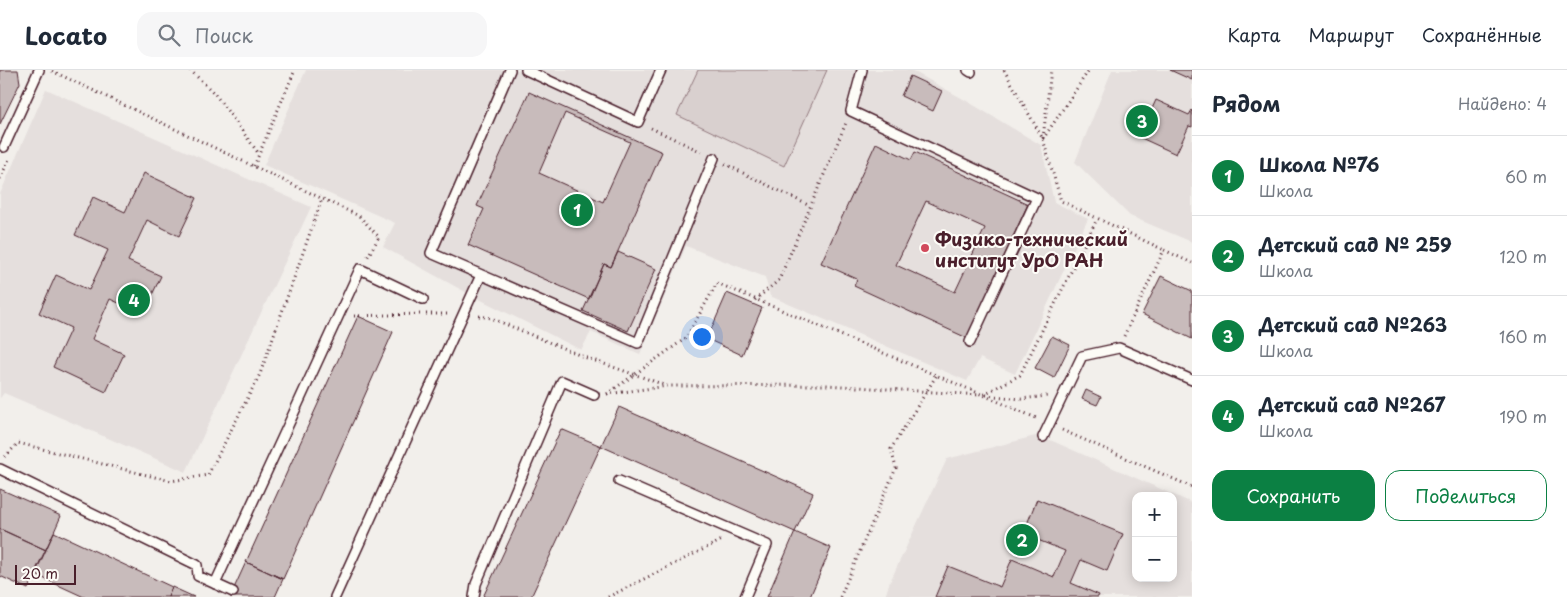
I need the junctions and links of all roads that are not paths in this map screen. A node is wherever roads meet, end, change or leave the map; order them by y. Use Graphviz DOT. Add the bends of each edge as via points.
graph roads {
  1 [pos="39,70"];
  2 [pos="510,70"];
  3 [pos="526,70"];
  4 [pos="661,70"];
  5 [pos="862,70"];
  6 [pos="4,147"];
  7 [pos="714,158"];
  8 [pos="481,275"];
  9 [pos="423,299"];
  10 [pos="970,342"];
  11 [pos="1192,380"];
  12 [pos="594,395"];
  13 [pos="1043,437"];
  14 [pos="0,469"];
  15 [pos="619,481"];
  16 [pos="216,584"];
  17 [pos="232,592"];
  18 [pos="335,597"];
  19 [pos="474,597"];
  20 [pos="745,597"];
  1 -- 6 [label="lane"];
  2 -- 8 [label="lane" via="431,253"];
  3 -- 4 [label="lane" via="638,122"];
  5 -- 10 [label="lane" via="852,111 1037,198"];
  7 -- 8 [label="lane" via="638,344"];
  8 -- 18 [label="lane"];
  9 -- 16 [label="lane" via="360,269"];
  11 -- 13 [label="lane" via="1119,348 1082,356"];
  12 -- 19 [label="lane" via="562,382 476,584"];
  14 -- 16 [label="lane" via="197,565 198,576"];
  15 -- 20 [label="lane" via="767,545"];
  16 -- 17 [label="lane"];
}
